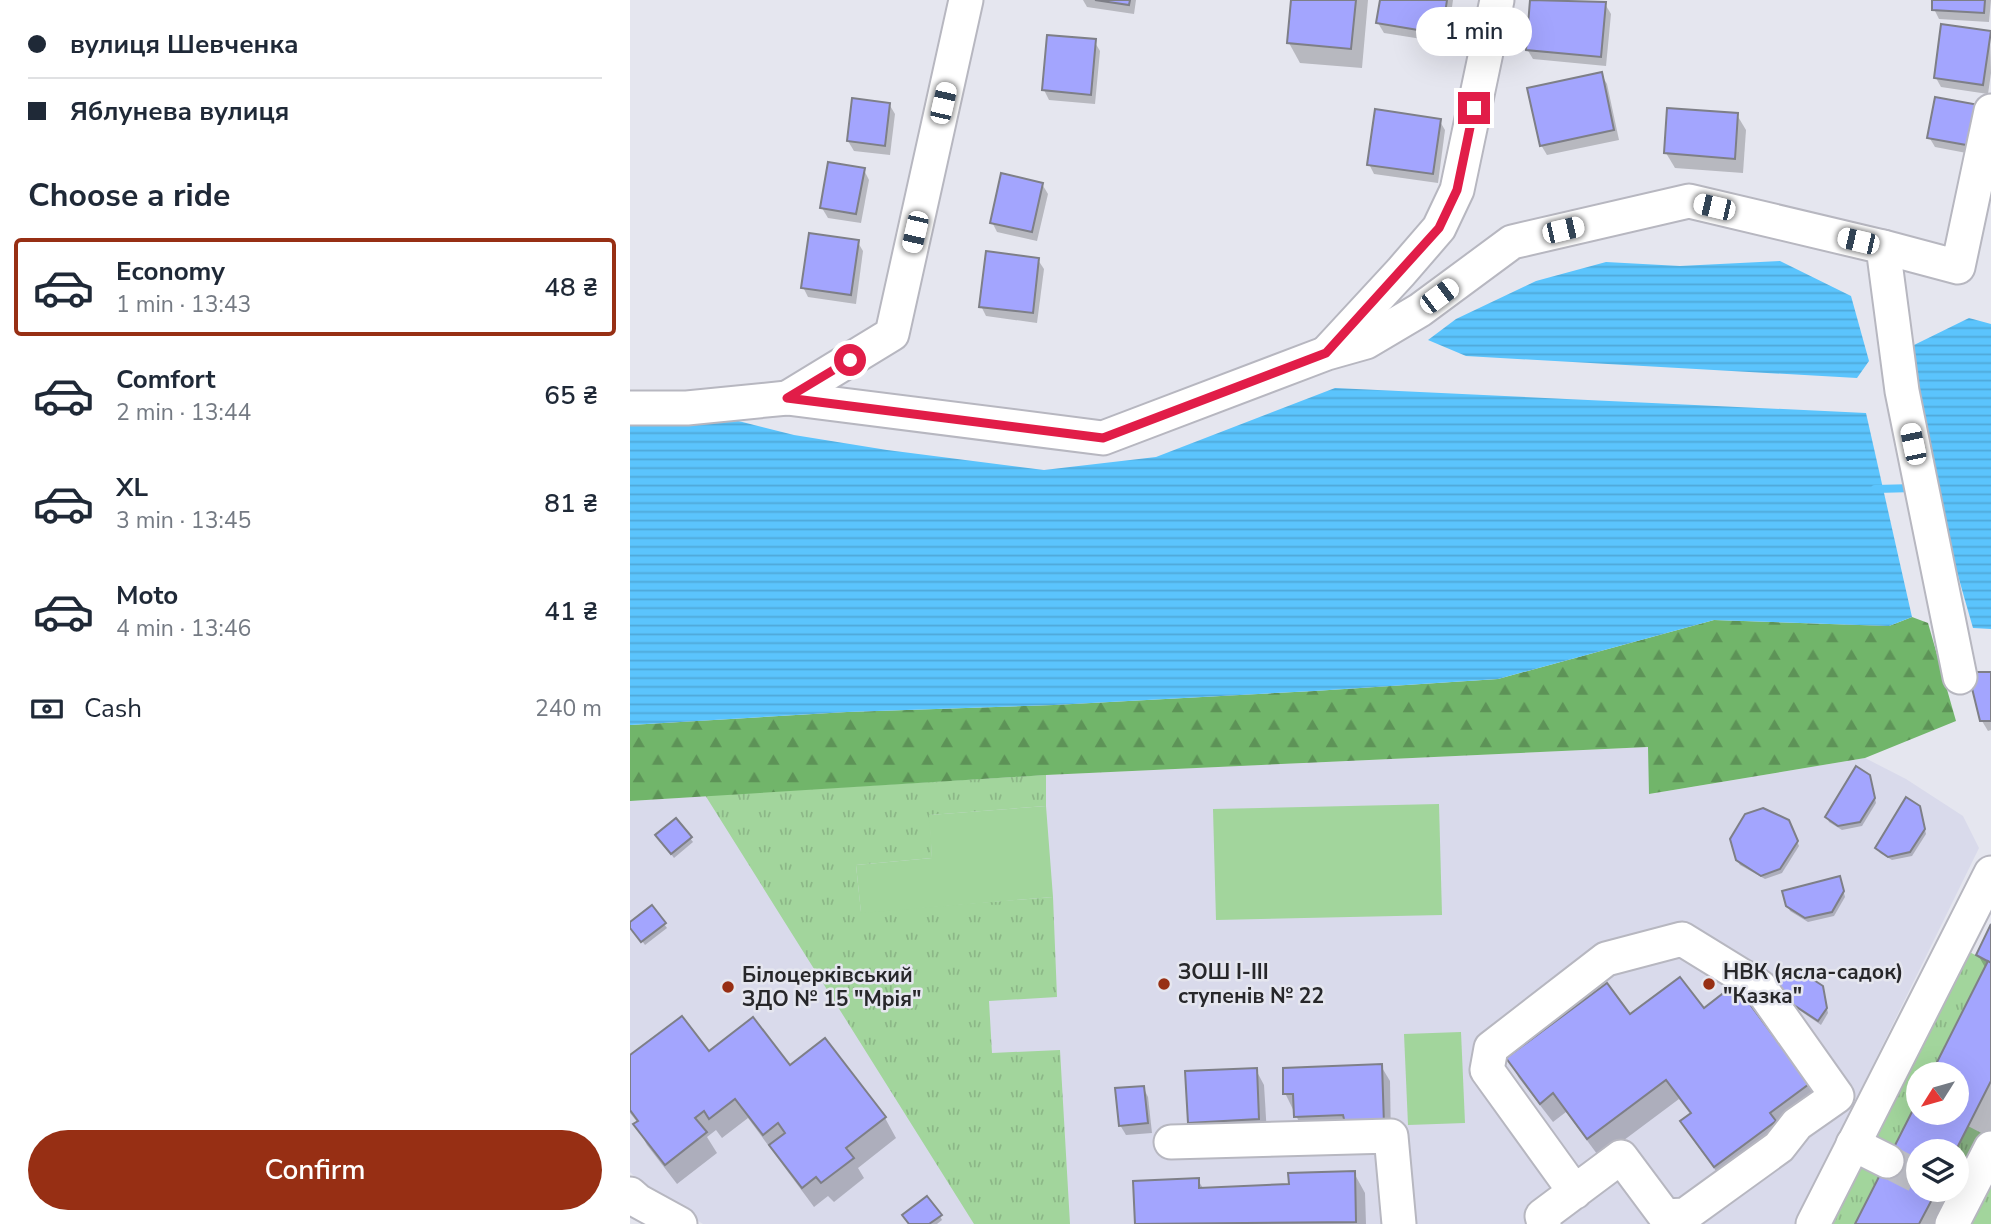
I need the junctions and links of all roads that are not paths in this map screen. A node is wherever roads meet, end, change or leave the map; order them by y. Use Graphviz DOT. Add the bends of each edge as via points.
graph roads {
  1 [pos="966,0"];
  2 [pos="1497,0"];
  3 [pos="1991,111"];
  4 [pos="1883,247"];
  5 [pos="1326,353"];
  6 [pos="787,398"];
  7 [pos="630,408"];
  8 [pos="1960,677"];
  9 [pos="1991,873"];
  10 [pos="1171,1142"];
  11 [pos="1853,1144"];
  12 [pos="1991,1148"];
  13 [pos="1887,1161"];
  14 [pos="1575,1192"];
  15 [pos="630,1194"];
  16 [pos="1954,1205"];
  17 [pos="680,1224"];
  18 [pos="1399,1224"];
  19 [pos="1544,1224"];
  20 [pos="1812,1224"];
  1 -- 6 [label="street" via="892,334"];
  2 -- 5 [label="street" via="1457,190 1439,228"];
  3 -- 4 [label="street" via="1958,267"];
  4 -- 5 [label="street" via="1689,201 1512,242 1420,310 1366,342"];
  4 -- 8 [label="street" via="1902,391"];
  5 -- 6 [label="street" via="1103,438"];
  6 -- 7 [label="street" via="687,408"];
  9 -- 11 [label="street"];
  10 -- 18 [label="street" via="1391,1136"];
  11 -- 13 [label="street"];
  11 -- 20 [label="street"];
  12 -- 16 [label="street"];
  14 -- 14 [label="street" via="1621,1157 1665,1216 1685,1215 1779,1147 1797,1124 1837,1096 1760,987 1682,939 1606,959 1490,1048 1487,1070"];
  14 -- 19 [label="street" via="1542,1216"];
  15 -- 17 [label="street"];
}
